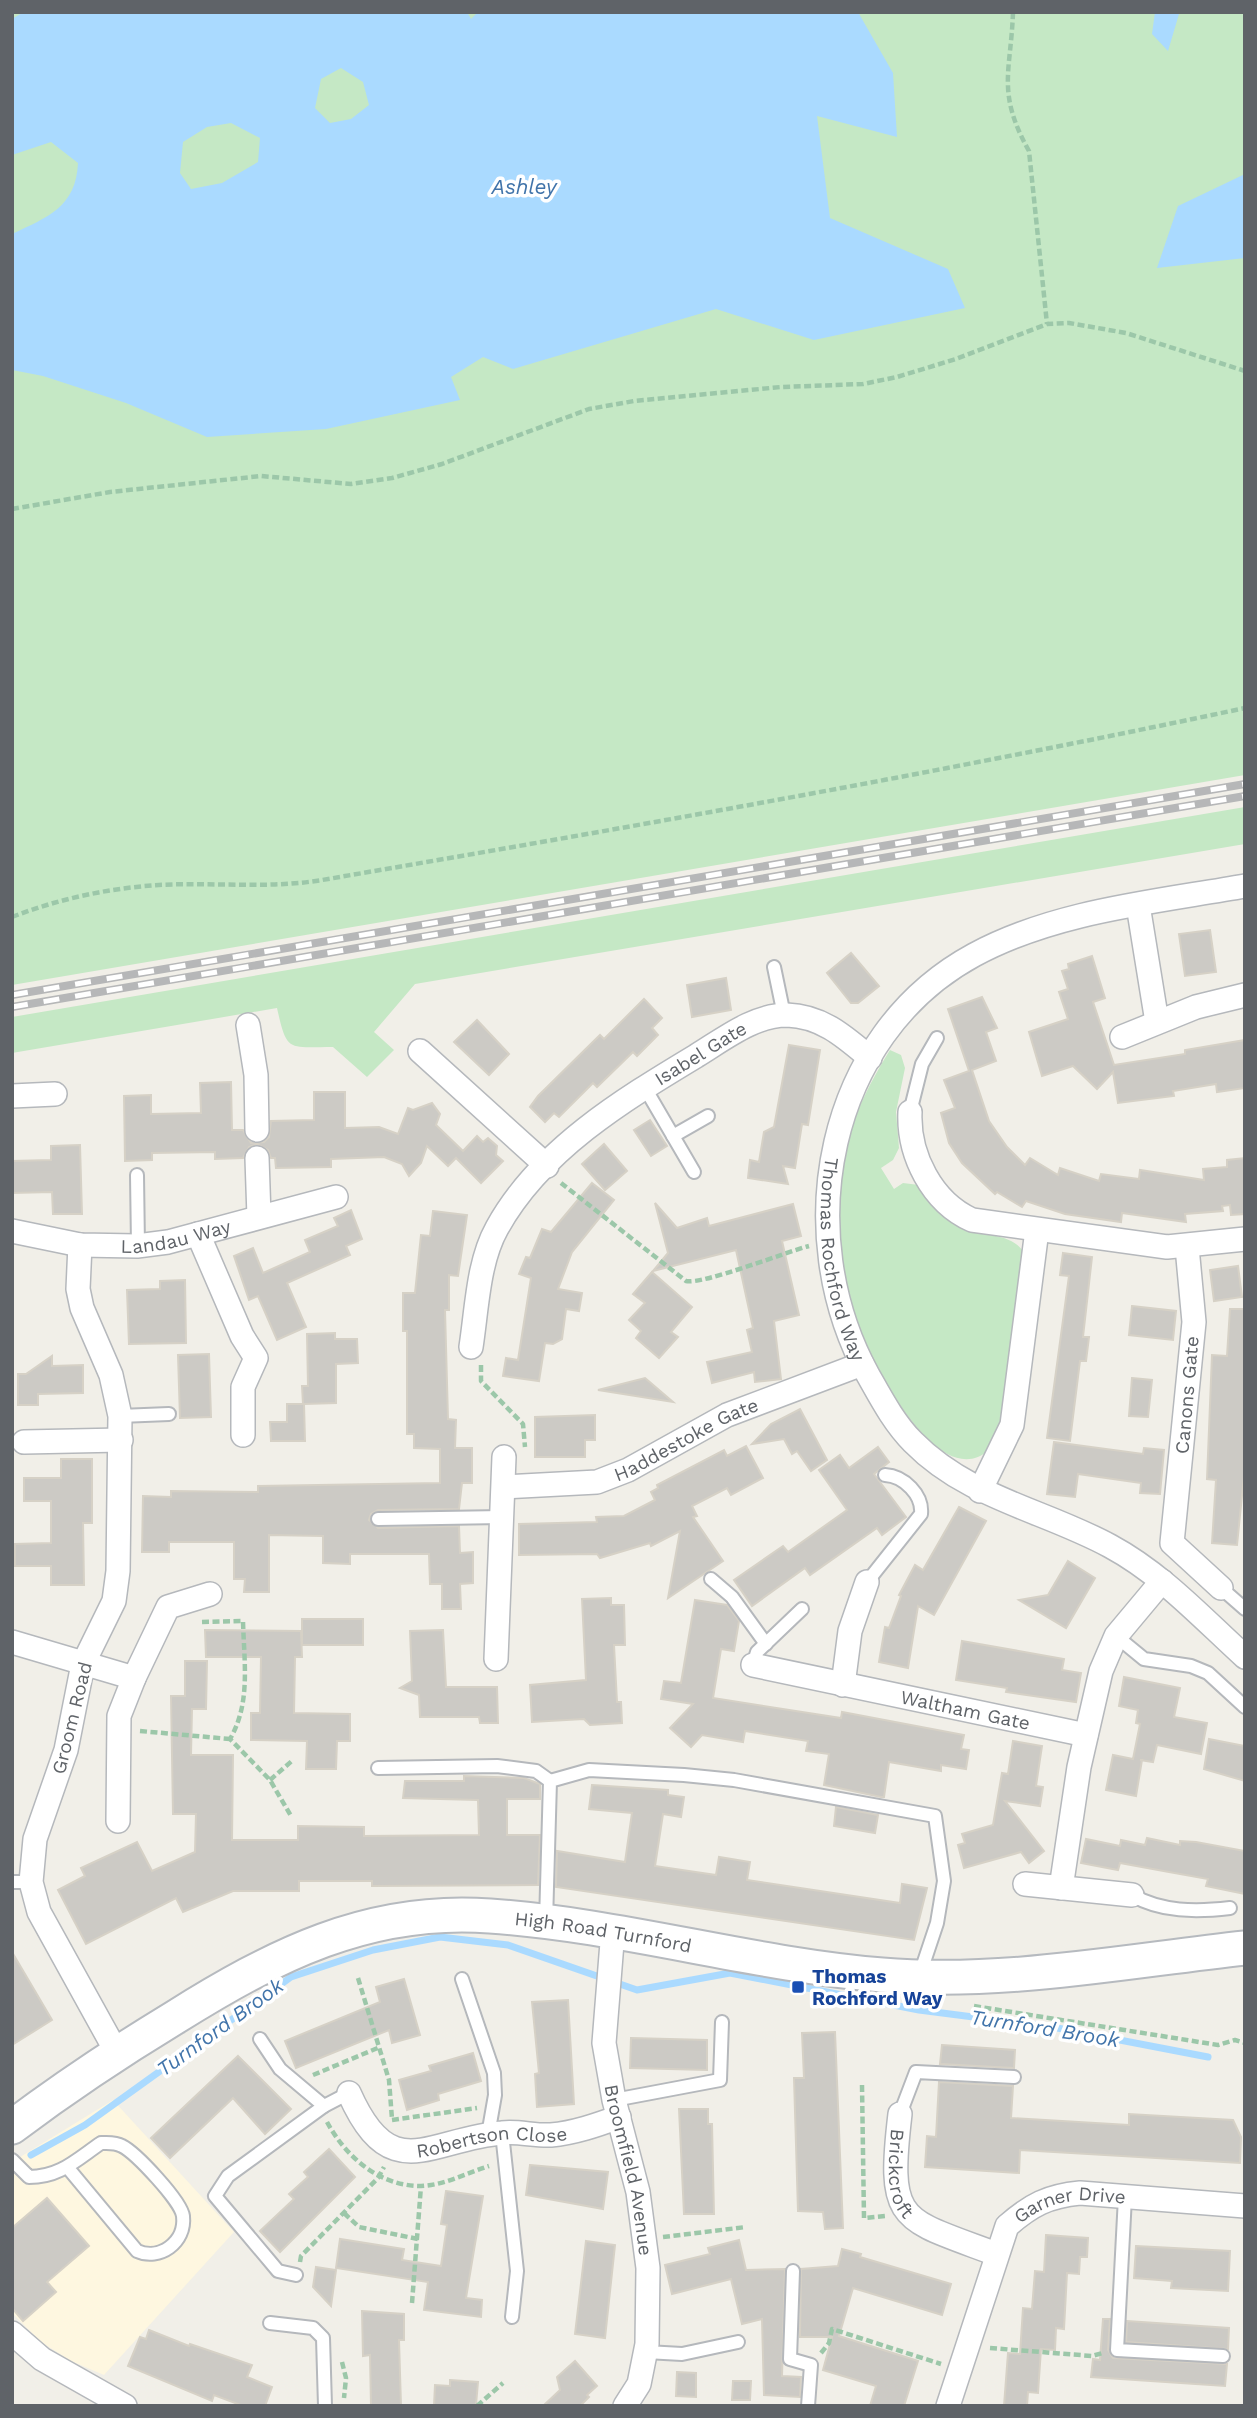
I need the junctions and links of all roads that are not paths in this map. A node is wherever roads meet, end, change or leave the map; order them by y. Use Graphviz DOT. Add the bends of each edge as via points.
graph roads {
  1 [pos="1245,886"];
  2 [pos="1138,905"];
  3 [pos="774,967"];
  4 [pos="1245,995"];
  5 [pos="784,1015"];
  6 [pos="1157,1022"];
  7 [pos="248,1025"];
  8 [pos="1122,1037"];
  9 [pos="937,1038"];
  10 [pos="421,1051"];
  11 [pos="870,1058"];
  12 [pos="645,1088"];
  13 [pos="55,1094"];
  14 [pos="12,1096"];
  15 [pos="911,1112"];
  16 [pos="708,1116"];
  17 [pos="257,1130"];
  18 [pos="673,1136"];
  19 [pos="257,1158"];
  20 [pos="547,1166"];
  21 [pos="694,1172"];
  22 [pos="137,1175"];
  23 [pos="335,1198"];
  24 [pos="260,1217"];
  25 [pos="1037,1230"];
  26 [pos="12,1231"];
  27 [pos="198,1234"];
  28 [pos="1245,1239"];
  29 [pos="80,1245"];
  30 [pos="138,1246"];
  31 [pos="1187,1247"];
  32 [pos="471,1347"];
  33 [pos="862,1364"];
  34 [pos="169,1414"];
  35 [pos="120,1416"];
  36 [pos="243,1435"];
  37 [pos="121,1440"];
  38 [pos="24,1442"];
  39 [pos="503,1457"];
  40 [pos="885,1475"];
  41 [pos="515,1487"];
  42 [pos="980,1491"];
  43 [pos="503,1517"];
  44 [pos="378,1519"];
  45 [pos="711,1579"];
  46 [pos="1162,1581"];
  47 [pos="867,1582"];
  48 [pos="1221,1588"];
  49 [pos="210,1594"];
  50 [pos="802,1609"];
  51 [pos="1245,1609"];
  52 [pos="1116,1636"];
  53 [pos="12,1642"];
  54 [pos="766,1644"];
  55 [pos="1245,1657"];
  56 [pos="496,1659"];
  57 [pos="83,1664"];
  58 [pos="754,1665"];
  59 [pos="134,1678"];
  60 [pos="843,1685"];
  61 [pos="1245,1707"];
  62 [pos="1086,1735"];
  63 [pos="378,1768"];
  64 [pos="550,1782"];
  65 [pos="118,1822"];
  66 [pos="22,1882"];
  67 [pos="1025,1884"];
  68 [pos="1061,1888"];
  69 [pos="1132,1895"];
  70 [pos="1230,1908"];
  71 [pos="546,1922"];
  72 [pos="613,1930"];
  73 [pos="1245,1948"];
  74 [pos="920,1976"];
  75 [pos="462,1979"];
  76 [pos="722,2022"];
  77 [pos="260,2039"];
  78 [pos="117,2053"];
  79 [pos="1014,2077"];
  80 [pos="349,2093"];
  81 [pos="324,2106"];
  82 [pos="617,2108"];
  83 [pos="900,2114"];
  84 [pos="12,2127"];
  85 [pos="495,2134"];
  86 [pos="12,2160"];
  87 [pos="68,2168"];
  88 [pos="1125,2197"];
  89 [pos="1245,2206"];
  90 [pos="996,2254"];
  91 [pos="793,2271"];
  92 [pos="296,2275"];
  93 [pos="512,2317"];
  94 [pos="270,2323"];
  95 [pos="12,2333"];
  96 [pos="738,2342"];
  97 [pos="646,2352"];
  98 [pos="1223,2356"];
  99 [pos="125,2406"];
  100 [pos="325,2406"];
  101 [pos="625,2406"];
  102 [pos="808,2406"];
  103 [pos="948,2406"];
  1 -- 2 [label="street, Thomas Rochford Way"];
  2 -- 6 [label="street"];
  2 -- 11 [label="street, Thomas Rochford Way" via="1017,935 974,955 917,997"];
  3 -- 5 [label="lane"];
  4 -- 6 [label="street" via="1216,1000"];
  5 -- 11 [label="street, Isabel Gate" via="831,1026"];
  5 -- 12 [label="street, Isabel Gate" via="742,1028"];
  6 -- 8 [label="street"];
  7 -- 17 [label="street" via="256,1075"];
  9 -- 15 [label="lane" via="922,1064"];
  10 -- 20 [label="street"];
  11 -- 33 [label="street, Thomas Rochford Way" via="834,1140 827,1207 835,1294"];
  12 -- 18 [label="lane"];
  12 -- 20 [label="street, Isabel Gate" via="599,1117"];
  13 -- 14 [label="street"];
  15 -- 25 [label="street" via="909,1133 916,1156 947,1205 972,1220"];
  16 -- 18 [label="lane"];
  18 -- 21 [label="lane"];
  19 -- 24 [label="street"];
  20 -- 32 [label="street, Isabel Gate" via="510,1206 489,1244"];
  22 -- 30 [label="lane"];
  23 -- 24 [label="street, Landau Way"];
  24 -- 27 [label="street, Landau Way"];
  25 -- 31 [label="street"];
  25 -- 42 [label="street" via="1012,1424"];
  26 -- 29 [label="street, Landau Way"];
  27 -- 30 [label="street, Landau Way"];
  27 -- 36 [label="street" via="256,1358 243,1387"];
  28 -- 31 [label="street"];
  29 -- 30 [label="street, Landau Way"];
  29 -- 35 [label="street, Groom Road" via="82,1308 111,1375"];
  31 -- 48 [label="street, Canons Gate" via="1194,1322 1172,1543"];
  33 -- 41 [label="street, Haddestoke Gate" via="727,1415 628,1470 597,1482"];
  33 -- 42 [label="street, Thomas Rochford Way" via="883,1404 913,1441"];
  34 -- 35 [label="lane"];
  35 -- 37 [label="street, Groom Road"];
  37 -- 38 [label="street"];
  37 -- 57 [label="street, Groom Road" via="114,1601"];
  39 -- 41 [label="street"];
  40 -- 47 [label="lane" via="900,1479 918,1497 920,1514"];
  41 -- 43 [label="street"];
  42 -- 46 [label="street, Thomas Rochford Way" via="1097,1539"];
  43 -- 44 [label="lane"];
  43 -- 56 [label="street"];
  45 -- 54 [label="lane" via="732,1597"];
  46 -- 52 [label="street"];
  46 -- 55 [label="street, Thomas Rochford Way"];
  47 -- 60 [label="street" via="850,1631"];
  48 -- 51 [label="lane"];
  49 -- 59 [label="street" via="168,1607"];
  50 -- 54 [label="lane"];
  52 -- 61 [label="lane" via="1144,1659 1208,1672"];
  52 -- 62 [label="street" via="1101,1671"];
  53 -- 57 [label="street"];
  54 -- 58 [label="lane" via="757,1652"];
  57 -- 59 [label="street"];
  57 -- 66 [label="street, Groom Road" via="66,1750"];
  58 -- 60 [label="street, Waltham Gate"];
  59 -- 65 [label="street" via="117,1729"];
  60 -- 62 [label="street, Waltham Gate"];
  62 -- 68 [label="street"];
  63 -- 64 [label="lane" via="497,1766 536,1770"];
  64 -- 71 [label="lane"];
  64 -- 74 [label="lane" via="598,1770 684,1775 935,1816 944,1881 937,1923"];
  66 -- 78 [label="street, Groom Road"];
  67 -- 68 [label="street"];
  68 -- 69 [label="street"];
  69 -- 70 [label="lane" via="1150,1906 1207,1911"];
  71 -- 72 [label="main road, High Road Turnford"];
  71 -- 78 [label="main road, High Road Turnford" via="487,1915 415,1919 354,1929 257,1968"];
  72 -- 74 [label="main road, High Road Turnford" via="815,1966"];
  72 -- 82 [label="street, Broomfield Avenue" via="604,2043"];
  73 -- 74 [label="main road, High Road Turnford" via="1007,1975"];
  75 -- 85 [label="lane" via="494,2073"];
  76 -- 82 [label="lane" via="720,2080"];
  77 -- 81 [label="lane" via="280,2069"];
  78 -- 84 [label="main road, High Road Turnford"];
  79 -- 83 [label="lane" via="916,2071"];
  80 -- 81 [label="lane"];
  80 -- 85 [label="street, Robertson Close" via="365,2125 389,2145 426,2151"];
  81 -- 92 [label="lane" via="228,2176 215,2196 278,2271"];
  82 -- 85 [label="street, Robertson Close" via="550,2135"];
  82 -- 97 [label="street, Broomfield Avenue" via="645,2240"];
  83 -- 90 [label="street, Brickcroft" via="897,2199 907,2214 927,2228"];
  85 -- 93 [label="lane" via="517,2271"];
  86 -- 87 [label="lane" via="29,2178 49,2177"];
  87 -- 87 [label="lane" via="101,2143 124,2146 178,2203 182,2230 162,2253 149,2256 137,2251"];
  88 -- 89 [label="street, Garner Drive"];
  88 -- 90 [label="street, Garner Drive" via="1055,2195 1030,2205 1007,2226"];
  88 -- 98 [label="lane" via="1118,2350"];
  90 -- 103 [label="street, Garner Drive"];
  91 -- 102 [label="lane" via="790,2359 811,2365"];
  94 -- 100 [label="lane" via="313,2329 323,2338"];
  95 -- 99 [label="street" via="42,2359"];
  96 -- 97 [label="lane" via="682,2354"];
  97 -- 101 [label="street, Broomfield Avenue" via="639,2384"];
}
